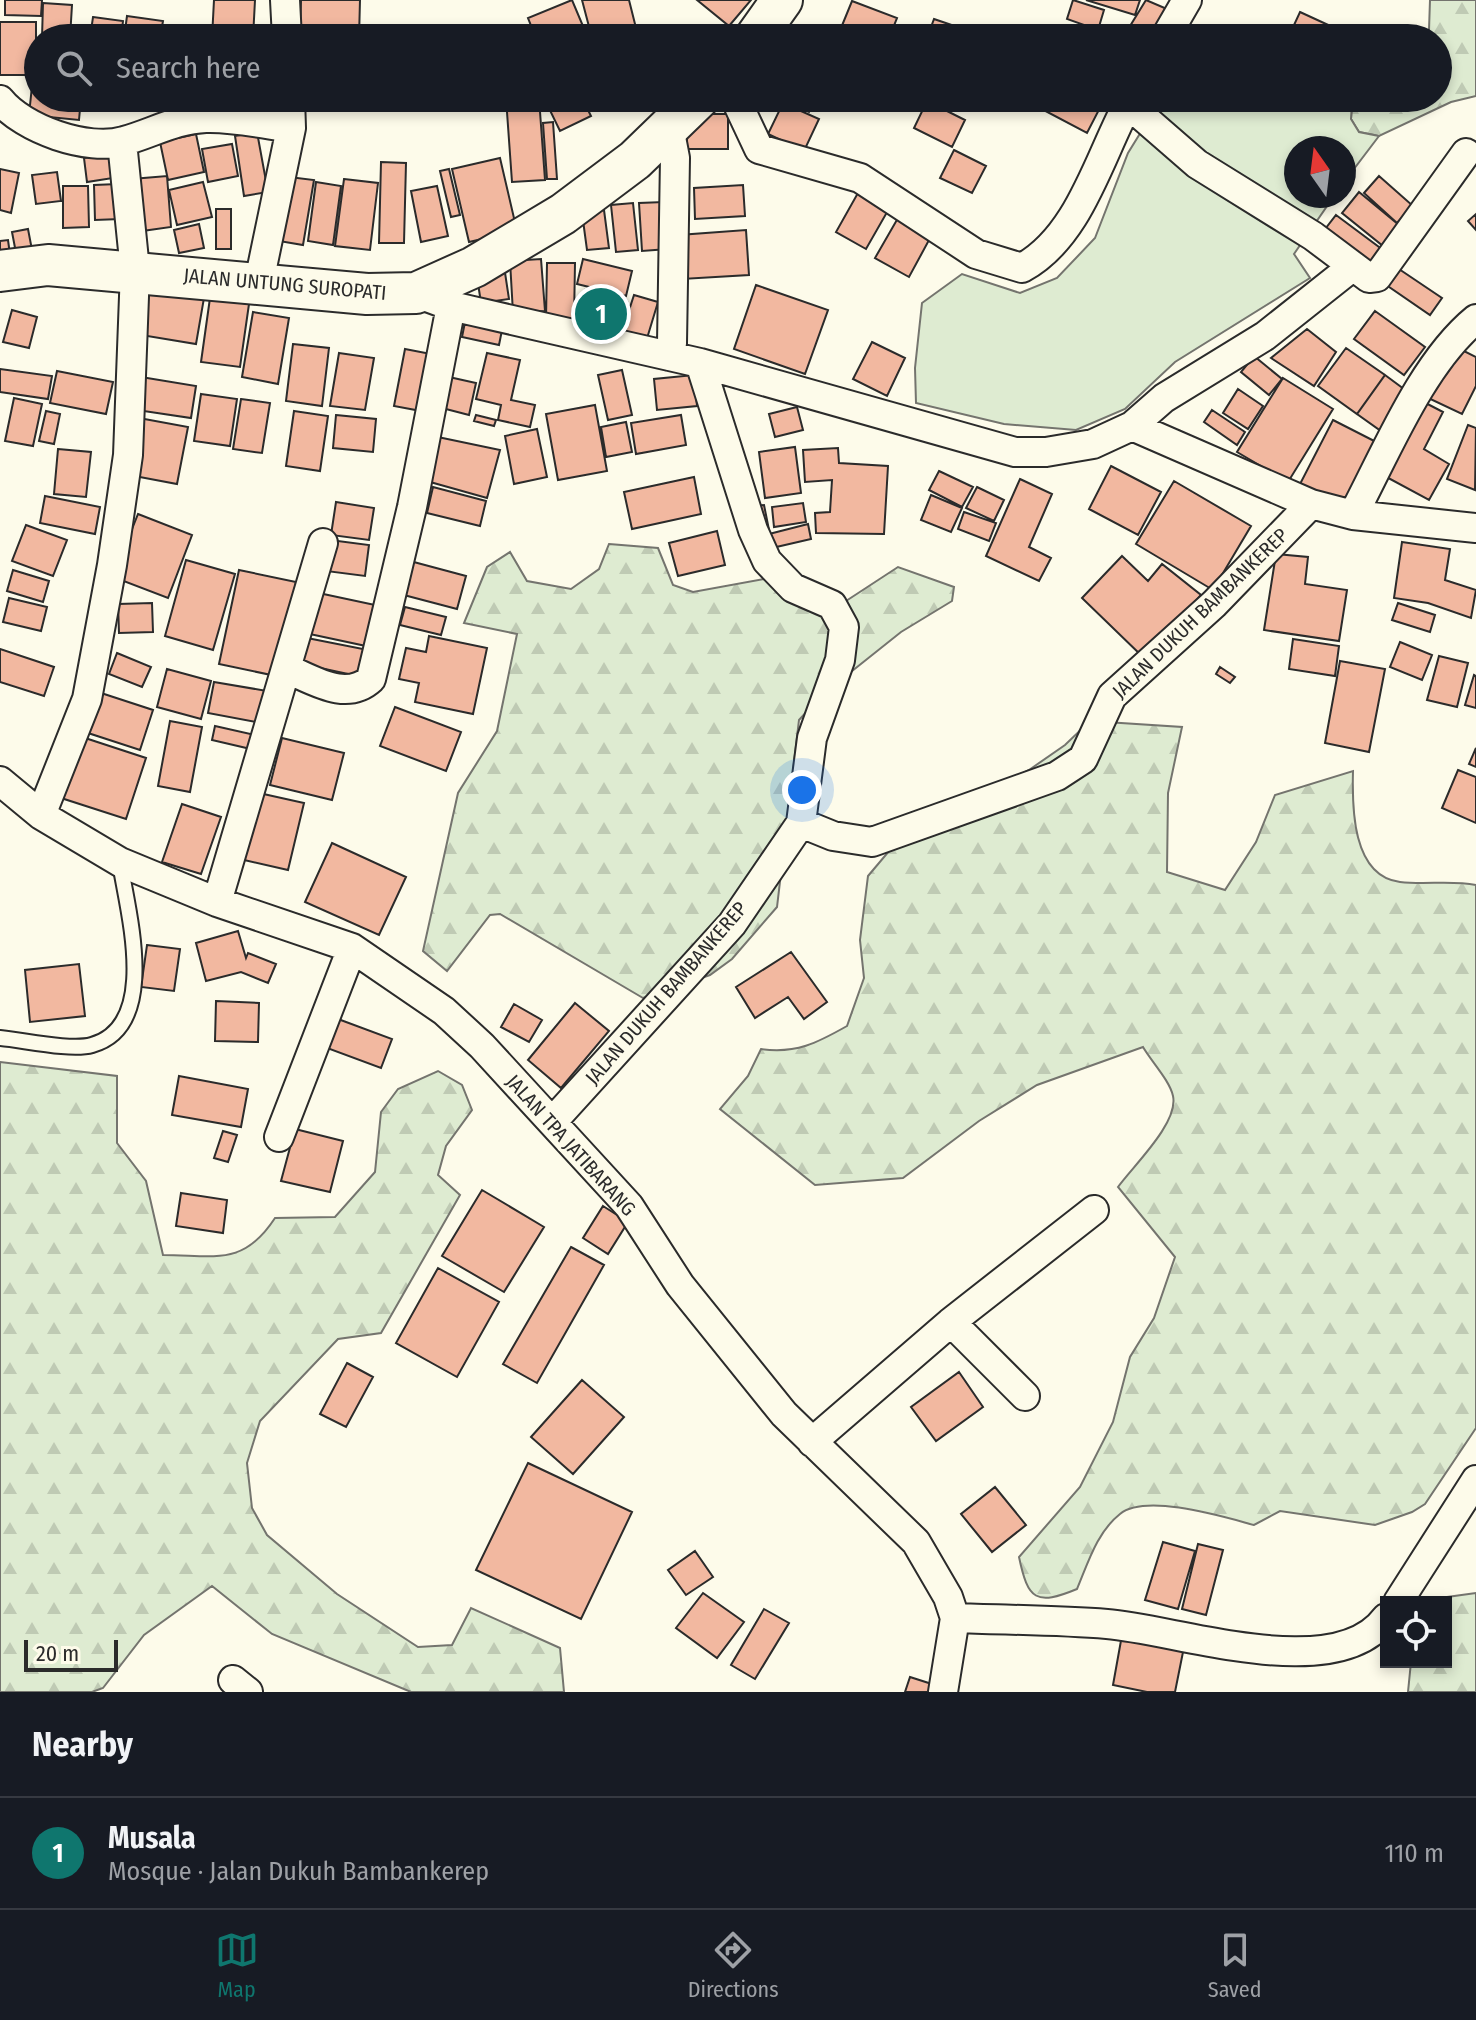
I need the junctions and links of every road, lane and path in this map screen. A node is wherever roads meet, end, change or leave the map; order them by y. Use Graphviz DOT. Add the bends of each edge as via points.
graph roads {
  1 [pos="285,0"];
  2 [pos="782,0"];
  3 [pos="1187,0"];
  4 [pos="286,24"];
  5 [pos="765,24"];
  6 [pos="1173,24"];
  7 [pos="0,100"];
  8 [pos="290,112"];
  9 [pos="685,112"];
  10 [pos="742,112"];
  11 [pos="1124,112"];
  12 [pos="1142,112"];
  13 [pos="669,127"];
  14 [pos="291,128"];
  15 [pos="122,142"];
  16 [pos="1466,153"];
  17 [pos="1352,267"];
  18 [pos="135,270"];
  19 [pos="0,271"];
  20 [pos="259,282"];
  21 [pos="433,300"];
  22 [pos="1476,319"];
  23 [pos="669,356"];
  24 [pos="700,363"];
  25 [pos="1132,426"];
  26 [pos="1311,504"];
  27 [pos="1353,515"];
  28 [pos="1476,528"];
  29 [pos="323,543"];
  30 [pos="287,669"];
  31 [pos="0,781"];
  32 [pos="41,815"];
  33 [pos="801,823"];
  34 [pos="120,862"];
  35 [pos="217,902"];
  36 [pos="352,948"];
  37 [pos="0,1038"];
  38 [pos="553,1121"];
  39 [pos="279,1137"];
  40 [pos="1094,1210"];
  41 [pos="951,1322"];
  42 [pos="1025,1396"];
  43 [pos="812,1442"];
  44 [pos="1476,1480"];
  45 [pos="1402,1596"];
  46 [pos="955,1618"];
  47 [pos="1380,1626"];
  48 [pos="943,1692"];
  1 -- 4 [label="street"];
  2 -- 5 [label="main road"];
  3 -- 6 [label="street"];
  7 -- 15 [label="street" via="33,124 67,137"];
  8 -- 14 [label="street"];
  9 -- 13 [label="main road, JALAN UNTUNG SUROPATI"];
  10 -- 11 [label="street" via="759,149 860,178 976,254 1022,268 1042,257 1068,224"];
  12 -- 17 [label="street" via="1197,164 1313,236"];
  13 -- 21 [label="main road, JALAN UNTUNG SUROPATI" via="563,214 474,267"];
  13 -- 23 [label="street" via="675,158"];
  14 -- 15 [label="street" via="207,118 162,125"];
  14 -- 20 [label="street"];
  15 -- 18 [label="street"];
  16 -- 17 [label="street" via="1377,277 1362,276"];
  17 -- 25 [label="street" via="1265,336 1164,398"];
  18 -- 19 [label="main road, JALAN UNTUNG SUROPATI" via="48,265"];
  18 -- 20 [label="main road, JALAN UNTUNG SUROPATI"];
  18 -- 32 [label="street" via="128,455 112,565 87,699"];
  20 -- 21 [label="main road, JALAN UNTUNG SUROPATI"];
  21 -- 23 [label="street"];
  21 -- 30 [label="street" via="412,507 371,679 346,692"];
  22 -- 27 [label="street" via="1454,338 1426,380"];
  23 -- 24 [label="street"];
  24 -- 25 [label="street" via="1015,452 1093,444"];
  24 -- 33 [label="street, JALAN DUKUH BAMBANKEREP" via="767,561 793,588 832,605 844,627 840,660 812,738"];
  25 -- 26 [label="street"];
  26 -- 27 [label="street"];
  26 -- 33 [label="street, JALAN DUKUH BAMBANKEREP" via="1214,604 1112,696 1083,759 1057,776 872,842 833,836"];
  27 -- 28 [label="street"];
  29 -- 30 [label="street"];
  30 -- 35 [label="street"];
  31 -- 32 [label="street, JALAN TPA JATIBARANG"];
  32 -- 34 [label="street, JALAN TPA JATIBARANG"];
  33 -- 38 [label="street, JALAN DUKUH BAMBANKEREP" via="732,924"];
  34 -- 35 [label="street, JALAN TPA JATIBARANG"];
  34 -- 37 [label="lane" via="134,947 133,1007 114,1035 90,1046"];
  35 -- 36 [label="street, JALAN TPA JATIBARANG"];
  36 -- 38 [label="street, JALAN TPA JATIBARANG" via="444,1011"];
  36 -- 39 [label="street"];
  38 -- 43 [label="street, JALAN TPA JATIBARANG" via="629,1206 680,1285"];
  40 -- 41 [label="street"];
  41 -- 42 [label="street"];
  41 -- 43 [label="street"];
  43 -- 46 [label="street, JALAN TPA JATIBARANG" via="916,1542"];
  44 -- 45 [label="street"];
  46 -- 47 [label="street" via="1108,1624 1248,1649 1314,1651 1356,1643"];
  46 -- 48 [label="street"];
}
